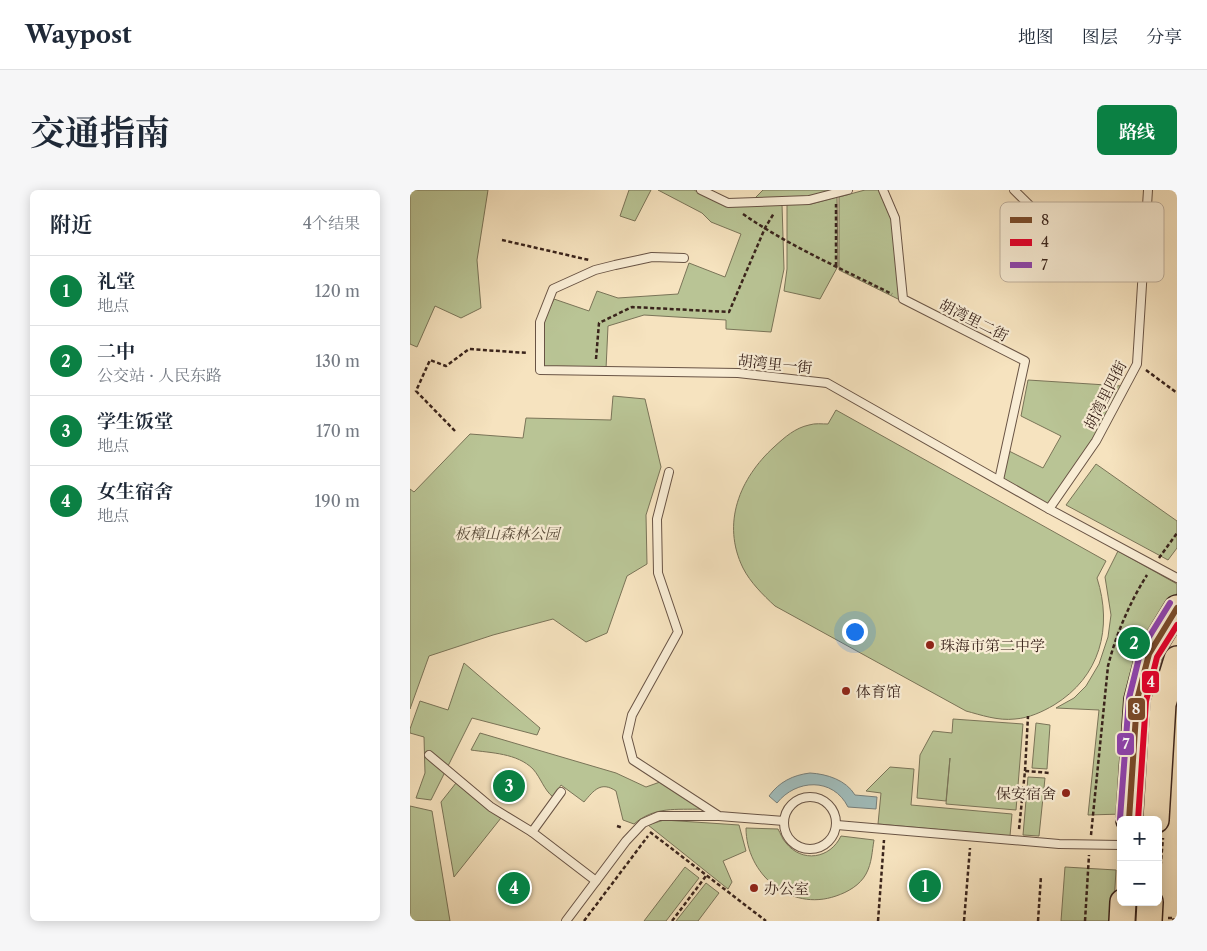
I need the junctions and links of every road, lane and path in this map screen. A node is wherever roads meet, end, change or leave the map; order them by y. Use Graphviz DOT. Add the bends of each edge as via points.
graph roads {
  1 [pos="701,190"];
  2 [pos="848,190"];
  3 [pos="883,190"];
  4 [pos="1014,190"];
  5 [pos="836,193"];
  6 [pos="781,201"];
  7 [pos="1026,202"];
  8 [pos="728,203"];
  9 [pos="765,228"];
  10 [pos="502,240"];
  11 [pos="684,258"];
  12 [pos="615,265"];
  13 [pos="836,266"];
  14 [pos="1142,282"];
  15 [pos="903,299"];
  16 [pos="540,354"];
  17 [pos="1137,364"];
  18 [pos="595,370"];
  19 [pos="1177,393"];
  20 [pos="455,431"];
  21 [pos="669,472"];
  22 [pos="999,480"];
  23 [pos="1050,509"];
  24 [pos="1177,532"];
  25 [pos="1153,565"];
  26 [pos="1177,578"];
  27 [pos="1177,608"];
  28 [pos="1177,659"];
  29 [pos="1028,716"];
  30 [pos="429,755"];
  31 [pos="1025,771"];
  32 [pos="1050,773"];
  33 [pos="561,792"];
  34 [pos="719,816"];
  35 [pos="1129,816"];
  36 [pos="1156,816"];
  37 [pos="784,821"];
  38 [pos="837,825"];
  39 [pos="885,829"];
  40 [pos="634,831"];
  41 [pos="532,832"];
  42 [pos="650,833"];
  43 [pos="971,836"];
  44 [pos="1018,840"];
  45 [pos="1090,844"];
  46 [pos="1117,845"];
  47 [pos="706,876"];
  48 [pos="1041,876"];
  49 [pos="596,881"];
  50 [pos="1123,906"];
  51 [pos="1150,906"];
  52 [pos="566,921"];
  53 [pos="584,921"];
  54 [pos="672,921"];
  55 [pos="766,921"];
  56 [pos="878,921"];
  57 [pos="964,921"];
  58 [pos="1038,921"];
  59 [pos="1085,921"];
  60 [pos="1122,921"];
  61 [pos="1149,921"];
  1 -- 8 [label="lane"];
  2 -- 5 [label="lane"];
  3 -- 15 [label="lane" via="895,218"];
  4 -- 7 [label="lane"];
  5 -- 6 [label="lane" via="809,200"];
  5 -- 13 [label="path"];
  6 -- 8 [label="lane"];
  6 -- 9 [label="path"];
  8 -- 9 [label="path"];
  9 -- 13 [label="path"];
  9 -- 18 [label="path" via="729,312 632,307 598,323"];
  10 -- 12 [label="path"];
  11 -- 12 [label="lane, 胡湾里一街" via="652,257"];
  12 -- 16 [label="lane, 胡湾里一街" via="595,270 553,289 540,322"];
  13 -- 15 [label="path"];
  14 -- 17 [label="lane, 胡湾里四街"];
  15 -- 22 [label="lane, 胡湾里二街" via="1025,361"];
  16 -- 18 [label="lane, 胡湾里一街" via="540,370"];
  16 -- 20 [label="path" via="469,349 446,366 430,360 416,392"];
  17 -- 19 [label="path"];
  17 -- 23 [label="lane, 胡湾里四街" via="1096,441"];
  18 -- 22 [label="lane, 胡湾里一街" via="738,373 826,383"];
  21 -- 34 [label="lane" via="657,519 658,573 678,632 632,715 627,737 633,760"];
  22 -- 23 [label="lane, 胡湾里一街"];
  23 -- 25 [label="lane, 胡湾里一街"];
  24 -- 25 [label="path"];
  25 -- 26 [label="lane, 胡湾里一街"];
  25 -- 45 [label="path" via="1117,637 1108,666"];
  27 -- 35 [label="main road" via="1150,654 1137,700"];
  28 -- 36 [label="main road" via="1163,704"];
  29 -- 31 [label="path"];
  30 -- 41 [label="lane" via="491,807"];
  31 -- 32 [label="path"];
  31 -- 44 [label="path"];
  33 -- 41 [label="lane"];
  34 -- 37 [label="lane"];
  34 -- 40 [label="lane" via="659,816"];
  37 -- 38 [label="lane" via="791,804 808,796 817,797 832,807"];
  37 -- 38 [label="lane" via="787,837 793,844 808,850 824,846"];
  38 -- 39 [label="lane"];
  39 -- 43 [label="lane"];
  39 -- 56 [label="path"];
  40 -- 42 [label="path"];
  40 -- 49 [label="lane"];
  41 -- 49 [label="lane"];
  42 -- 47 [label="path"];
  42 -- 53 [label="path"];
  43 -- 44 [label="lane"];
  43 -- 57 [label="path"];
  44 -- 45 [label="lane"];
  45 -- 46 [label="lane"];
  45 -- 59 [label="path"];
  47 -- 54 [label="path"];
  47 -- 55 [label="path"];
  48 -- 58 [label="path"];
  49 -- 52 [label="lane"];
  50 -- 60 [label="main road"];
  51 -- 61 [label="main road"];
}
